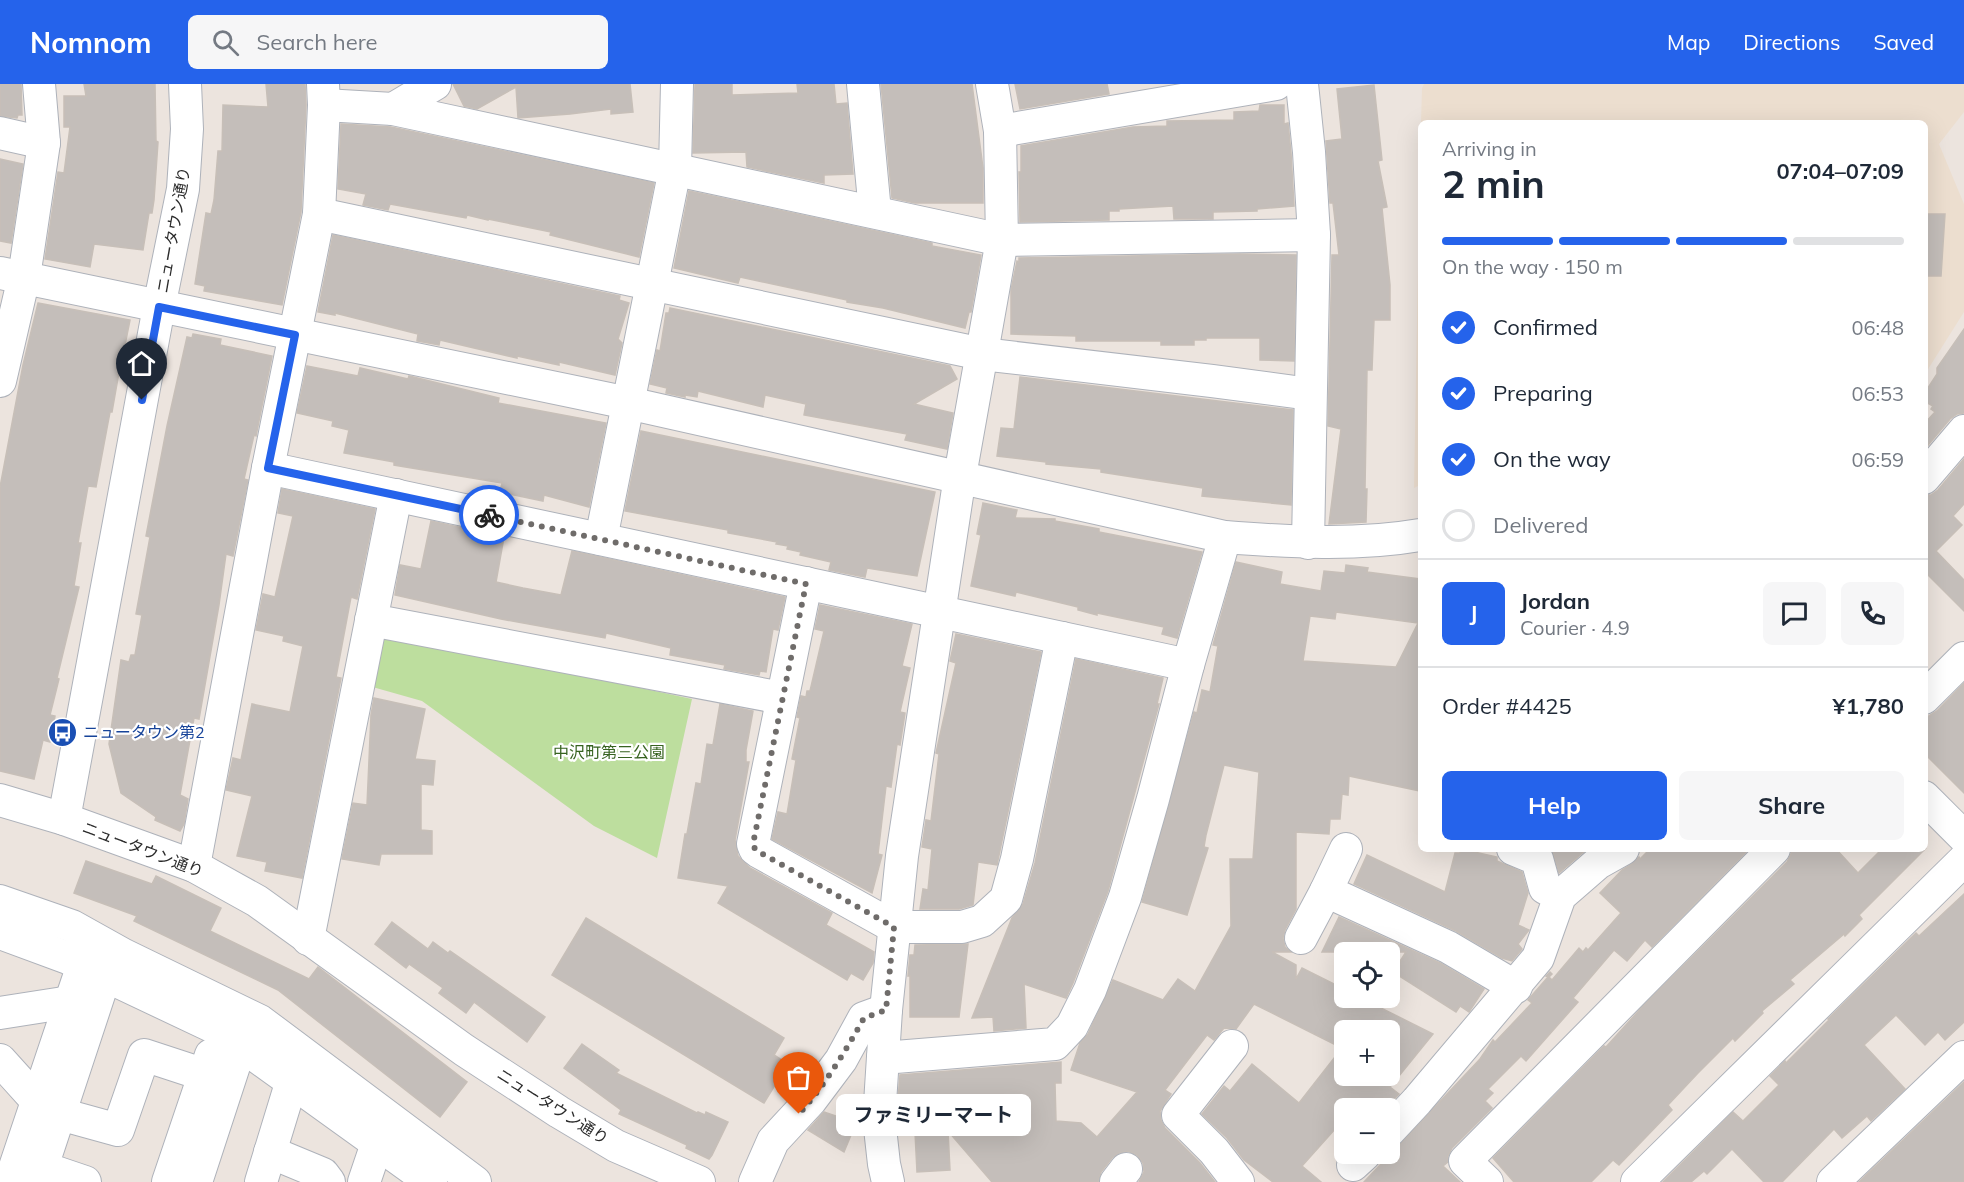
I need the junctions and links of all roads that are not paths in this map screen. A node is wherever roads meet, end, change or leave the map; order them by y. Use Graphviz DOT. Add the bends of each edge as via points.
graph roads {
  1 [pos="39,84"];
  2 [pos="185,84"];
  3 [pos="435,84"];
  4 [pos="677,84"];
  5 [pos="863,84"];
  6 [pos="992,84"];
  7 [pos="1276,84"];
  8 [pos="1302,84"];
  9 [pos="323,94"];
  10 [pos="393,109"];
  11 [pos="1000,130"];
  12 [pos="0,133"];
  13 [pos="44,143"];
  14 [pos="675,169"];
  15 [pos="875,212"];
  16 [pos="319,214"];
  17 [pos="1314,235"];
  18 [pos="1002,240"];
  19 [pos="12,275"];
  20 [pos="652,284"];
  21 [pos="159,307"];
  22 [pos="295,335"];
  23 [pos="982,354"];
  24 [pos="0,381"];
  25 [pos="1310,394"];
  26 [pos="628,403"];
  27 [pos="1964,431"];
  28 [pos="268,468"];
  29 [pos="1928,473"];
  30 [pos="960,476"];
  31 [pos="396,495"];
  32 [pos="1418,535"];
  33 [pos="1225,537"];
  34 [pos="601,539"];
  35 [pos="1308,543"];
  36 [pos="806,584"];
  37 [pos="938,612"];
  38 [pos="371,620"];
  39 [pos="1062,638"];
  40 [pos="1964,658"];
  41 [pos="1188,665"];
  42 [pos="1928,694"];
  43 [pos="782,698"];
  44 [pos="0,800"];
  45 [pos="1928,801"];
  46 [pos="64,819"];
  47 [pos="1964,837"];
  48 [pos="1346,849"];
  49 [pos="1520,852"];
  50 [pos="1618,852"];
  51 [pos="1771,852"];
  52 [pos="1964,860"];
  53 [pos="194,866"];
  54 [pos="1326,891"];
  55 [pos="1560,896"];
  56 [pos="0,901"];
  57 [pos="894,927"];
  58 [pos="0,933"];
  59 [pos="1300,938"];
  60 [pos="308,939"];
  61 [pos="98,957"];
  62 [pos="1516,987"];
  63 [pos="70,1002"];
  64 [pos="886,1010"];
  65 [pos="0,1014"];
  66 [pos="235,1024"];
  67 [pos="1232,1046"];
  68 [pos="300,1051"];
  69 [pos="1964,1057"];
  70 [pos="883,1058"];
  71 [pos="0,1060"];
  72 [pos="205,1075"];
  73 [pos="292,1082"];
  74 [pos="48,1107"];
  75 [pos="1400,1119"];
  76 [pos="390,1145"];
  77 [pos="270,1152"];
  78 [pos="17,1173"];
  79 [pos="85,1182"];
  80 [pos="168,1182"];
  81 [pos="196,1182"];
  82 [pos="261,1182"];
  83 [pos="329,1182"];
  84 [pos="364,1182"];
  85 [pos="431,1182"];
  86 [pos="474,1182"];
  87 [pos="699,1182"];
  88 [pos="755,1182"];
  89 [pos="888,1182"];
  90 [pos="1238,1182"];
  91 [pos="1487,1182"];
  92 [pos="1636,1182"];
  93 [pos="1833,1182"];
  1 -- 13 [label="street"];
  2 -- 21 [label="street, ニュータウン通り" via="183,189"];
  3 -- 10 [label="street"];
  4 -- 14 [label="street"];
  5 -- 15 [label="street"];
  6 -- 11 [label="street"];
  7 -- 11 [label="street"];
  8 -- 17 [label="street"];
  9 -- 10 [label="street"];
  9 -- 16 [label="street"];
  10 -- 14 [label="street"];
  11 -- 18 [label="street"];
  12 -- 13 [label="street"];
  13 -- 19 [label="street"];
  14 -- 15 [label="street"];
  14 -- 20 [label="street"];
  15 -- 18 [label="street"];
  16 -- 20 [label="street"];
  16 -- 22 [label="street"];
  17 -- 18 [label="street"];
  17 -- 25 [label="street"];
  18 -- 23 [label="street"];
  19 -- 21 [label="street"];
  19 -- 24 [label="street"];
  20 -- 23 [label="street"];
  20 -- 26 [label="street"];
  21 -- 22 [label="street"];
  21 -- 46 [label="street, ニュータウン通り"];
  22 -- 26 [label="street"];
  22 -- 28 [label="street"];
  23 -- 25 [label="street"];
  23 -- 30 [label="street"];
  25 -- 35 [label="street"];
  26 -- 30 [label="street"];
  26 -- 34 [label="street"];
  27 -- 29 [label="street"];
  28 -- 31 [label="street"];
  28 -- 53 [label="street"];
  30 -- 33 [label="street"];
  30 -- 37 [label="street"];
  31 -- 34 [label="street"];
  31 -- 38 [label="street"];
  32 -- 35 [label="street"];
  33 -- 35 [label="street"];
  33 -- 41 [label="street"];
  34 -- 36 [label="street"];
  36 -- 37 [label="street"];
  36 -- 43 [label="street"];
  37 -- 39 [label="street"];
  37 -- 57 [label="street"];
  38 -- 43 [label="street"];
  38 -- 60 [label="street"];
  39 -- 41 [label="street"];
  39 -- 57 [label="street" via="1006,899 982,921 962,927"];
  40 -- 42 [label="street"];
  41 -- 70 [label="street" via="1125,897 1072,1026 1054,1044"];
  43 -- 57 [label="street" via="753,839 755,849"];
  44 -- 46 [label="street"];
  45 -- 47 [label="street"];
  46 -- 53 [label="street, ニュータウン通り"];
  48 -- 54 [label="street"];
  49 -- 55 [label="street" via="1536,859 1545,888"];
  50 -- 55 [label="street" via="1598,863"];
  51 -- 91 [label="street" via="1465,1161"];
  52 -- 92 [label="street"];
  53 -- 60 [label="street, ニュータウン通り" via="257,901"];
  54 -- 59 [label="street"];
  54 -- 62 [label="street" via="1448,947"];
  55 -- 62 [label="street" via="1538,958"];
  56 -- 61 [label="street" via="72,926"];
  57 -- 64 [label="street"];
  58 -- 61 [label="street"];
  60 -- 87 [label="street, ニュータウン通り" via="559,1112 616,1146"];
  61 -- 63 [label="street"];
  61 -- 66 [label="street"];
  61 -- 74 [label="street"];
  62 -- 75 [label="street"];
  63 -- 65 [label="street"];
  63 -- 74 [label="street"];
  64 -- 70 [label="street"];
  64 -- 88 [label="street" via="864,1018 811,1100 773,1141"];
  66 -- 68 [label="street" via="260,1021"];
  66 -- 72 [label="street"];
  66 -- 73 [label="street"];
  66 -- 81 [label="street"];
  67 -- 90 [label="street" via="1178,1115"];
  68 -- 73 [label="street"];
  68 -- 76 [label="street"];
  69 -- 93 [label="street"];
  70 -- 89 [label="street" via="879,1119"];
  71 -- 74 [label="street"];
  72 -- 74 [label="street" via="144,1055 117,1130"];
  72 -- 80 [label="street"];
  73 -- 76 [label="street"];
  73 -- 77 [label="street"];
  74 -- 78 [label="street"];
  76 -- 84 [label="street"];
  76 -- 85 [label="street"];
  76 -- 86 [label="street"];
  77 -- 82 [label="street"];
  77 -- 83 [label="street" via="322,1173"];
  78 -- 79 [label="street"];
}
